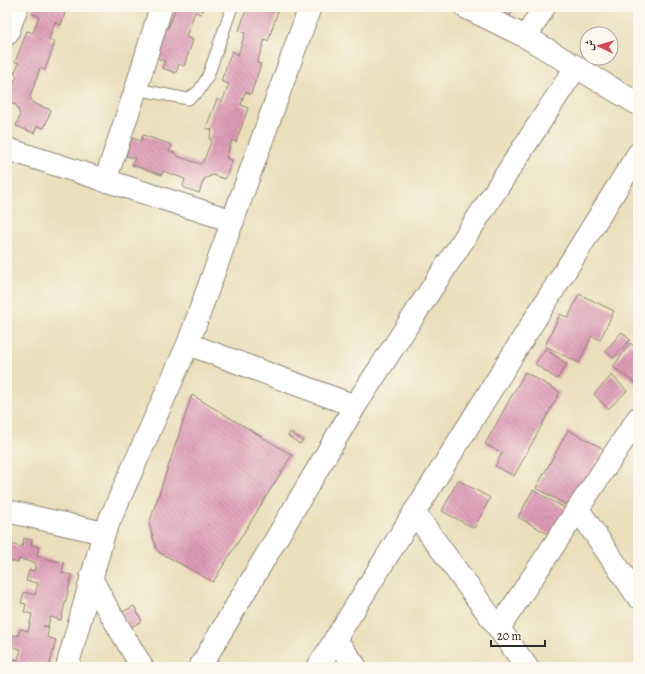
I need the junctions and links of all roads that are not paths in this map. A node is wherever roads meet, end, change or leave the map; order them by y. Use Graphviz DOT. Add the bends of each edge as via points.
graph roads {
  1 [pos="17,7"];
  2 [pos="161,7"];
  3 [pos="232,7"];
  4 [pos="310,7"];
  5 [pos="465,7"];
  6 [pos="544,7"];
  7 [pos="7,34"];
  8 [pos="526,37"];
  9 [pos="576,67"];
  10 [pos="136,89"];
  11 [pos="638,104"];
  12 [pos="7,149"];
  13 [pos="638,154"];
  14 [pos="105,180"];
  15 [pos="233,221"];
  16 [pos="188,344"];
  17 [pos="355,406"];
  18 [pos="636,426"];
  19 [pos="578,509"];
  20 [pos="7,511"];
  21 [pos="414,512"];
  22 [pos="104,533"];
  23 [pos="91,578"];
  24 [pos="638,597"];
  25 [pos="498,628"];
  26 [pos="335,639"];
  27 [pos="67,667"];
  28 [pos="142,667"];
  29 [pos="200,667"];
  30 [pos="318,667"];
  31 [pos="356,667"];
  32 [pos="527,667"];
  1 -- 7 [label="street"];
  2 -- 10 [label="street"];
  3 -- 10 [label="lane" via="208,76 199,91 188,99"];
  4 -- 15 [label="street"];
  5 -- 8 [label="street"];
  6 -- 8 [label="street"];
  8 -- 9 [label="street"];
  9 -- 11 [label="street"];
  9 -- 17 [label="street"];
  10 -- 14 [label="street"];
  12 -- 14 [label="street"];
  13 -- 21 [label="street"];
  14 -- 15 [label="street"];
  15 -- 16 [label="street"];
  16 -- 17 [label="street"];
  16 -- 22 [label="street"];
  17 -- 29 [label="street"];
  18 -- 19 [label="street"];
  19 -- 24 [label="street"];
  19 -- 25 [label="street"];
  20 -- 22 [label="street"];
  21 -- 25 [label="street"];
  21 -- 26 [label="street"];
  22 -- 23 [label="street"];
  23 -- 27 [label="street"];
  23 -- 28 [label="street"];
  25 -- 32 [label="street"];
  26 -- 30 [label="street"];
  26 -- 31 [label="street"];
}
